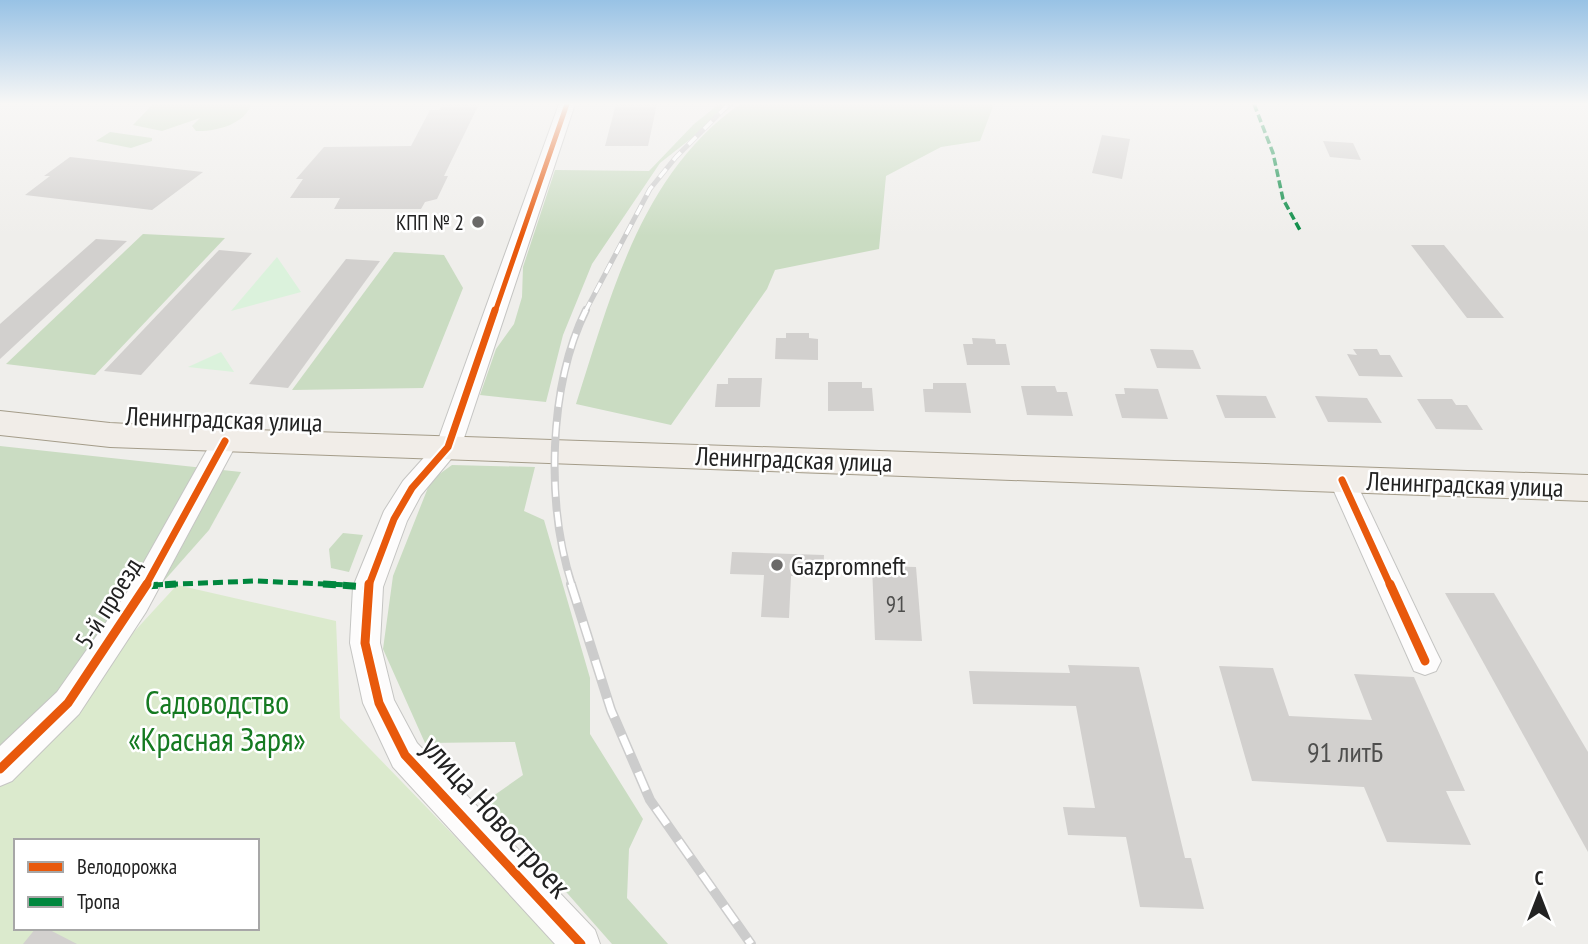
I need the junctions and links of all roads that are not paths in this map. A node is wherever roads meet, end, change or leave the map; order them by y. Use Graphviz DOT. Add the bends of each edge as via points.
graph roads {
  1 [pos="552,148"];
  2 [pos="0,423"];
  3 [pos="225,440"];
  4 [pos="448,447"];
  5 [pos="1342,480"];
  6 [pos="1588,488"];
  7 [pos="1425,661"];
  8 [pos="0,769"];
  9 [pos="581,944"];
  1 -- 4 [label="street"];
  2 -- 3 [label="main road, Ленинградская улица" via="110,435"];
  3 -- 4 [label="main road, Ленинградская улица"];
  3 -- 8 [label="street, 5-й проезд" via="136,603 75,692"];
  4 -- 5 [label="main road, Ленинградская улица"];
  4 -- 9 [label="street, улица Новостроек" via="412,488 394,519 368,587 365,643 379,703 405,755"];
  5 -- 6 [label="main road, Ленинградская улица"];
  5 -- 7 [label="street"];
}
